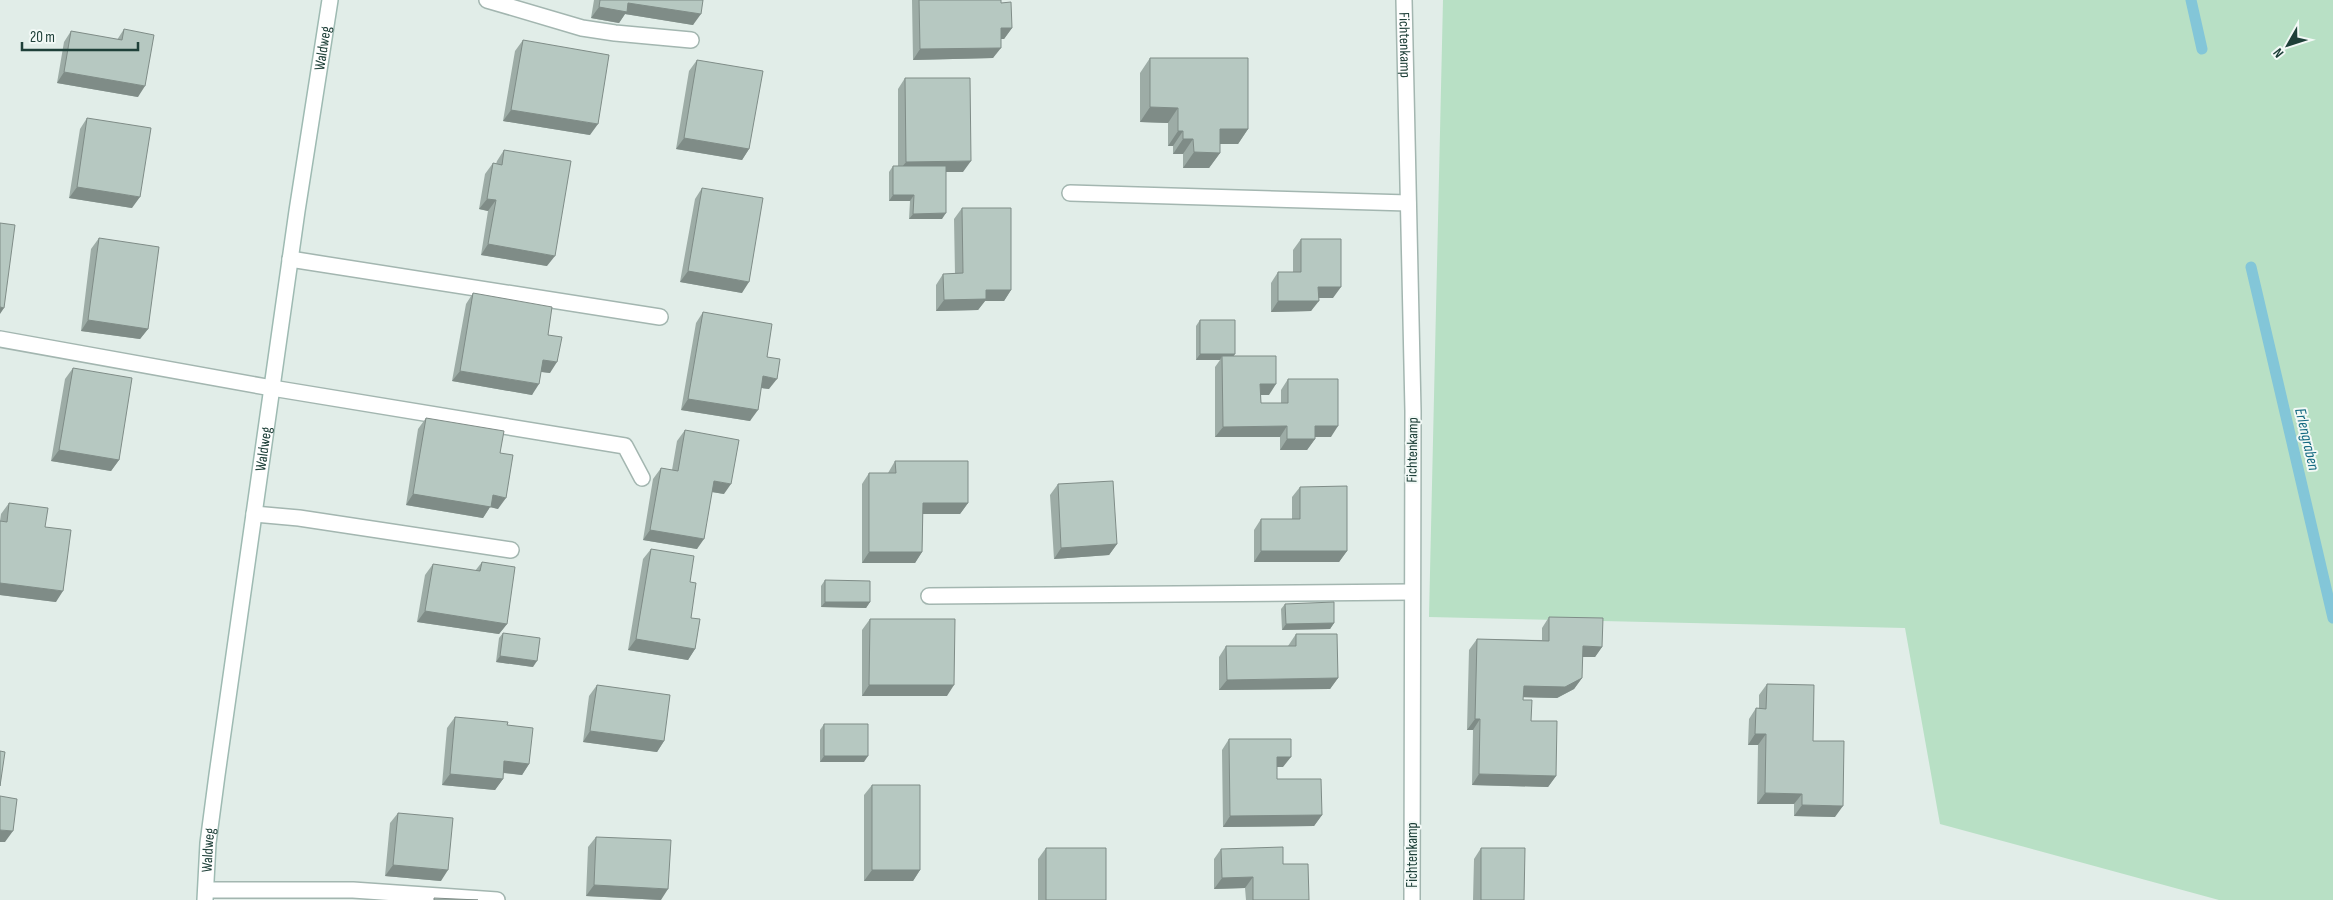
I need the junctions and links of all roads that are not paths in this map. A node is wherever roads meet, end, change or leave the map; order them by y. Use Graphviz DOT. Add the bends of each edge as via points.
graph roads {
  1 [pos="330,0"];
  2 [pos="487,0"];
  3 [pos="1404,0"];
  4 [pos="691,40"];
  5 [pos="1070,193"];
  6 [pos="1408,203"];
  7 [pos="290,258"];
  8 [pos="660,317"];
  9 [pos="0,339"];
  10 [pos="272,388"];
  11 [pos="642,478"];
  12 [pos="254,514"];
  13 [pos="511,550"];
  14 [pos="1412,592"];
  15 [pos="929,596"];
  16 [pos="206,895"];
  17 [pos="497,900"];
  18 [pos="1412,900"];
  1 -- 7 [label="main road, Waldweg"];
  2 -- 4 [label="main road" via="582,28"];
  3 -- 6 [label="main road, Fichtenkamp"];
  5 -- 6 [label="main road"];
  6 -- 14 [label="main road, Fichtenkamp" via="1413,411"];
  7 -- 8 [label="main road"];
  7 -- 10 [label="main road, Waldweg"];
  9 -- 10 [label="main road"];
  10 -- 11 [label="main road" via="625,446"];
  10 -- 12 [label="main road, Waldweg"];
  12 -- 13 [label="main road"];
  12 -- 16 [label="main road, Waldweg" via="208,843"];
  14 -- 15 [label="main road"];
  14 -- 18 [label="main road, Fichtenkamp"];
  16 -- 17 [label="main road" via="353,890"];
}
